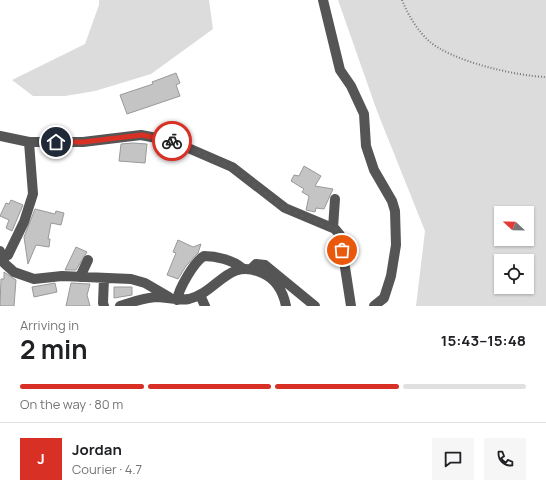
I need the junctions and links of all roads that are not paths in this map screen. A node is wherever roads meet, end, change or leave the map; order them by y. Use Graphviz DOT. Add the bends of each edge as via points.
graph roads {
  1 [pos="323,0"];
  2 [pos="0,136"];
  3 [pos="30,142"];
  4 [pos="336,199"];
  5 [pos="333,228"];
  6 [pos="1,256"];
  7 [pos="88,260"];
  8 [pos="247,268"];
  9 [pos="80,277"];
  10 [pos="104,278"];
  11 [pos="200,295"];
  12 [pos="174,299"];
  13 [pos="104,306"];
  14 [pos="120,306"];
  15 [pos="205,306"];
  16 [pos="286,306"];
  17 [pos="315,306"];
  18 [pos="351,306"];
  19 [pos="374,306"];
  1 -- 19 [label="street" via="340,70 364,114 366,146 374,170 395,210 396,245 391,276 384,298"];
  2 -- 3 [label="street"];
  3 -- 5 [label="street" via="83,142 142,135 172,141 232,167 284,208"];
  3 -- 6 [label="street" via="33,194 24,222 8,256"];
  4 -- 5 [label="street"];
  5 -- 18 [label="street" via="340,235"];
  6 -- 9 [label="street" via="4,263 14,272 34,279"];
  7 -- 9 [label="street"];
  8 -- 11 [label="street" via="229,273"];
  8 -- 12 [label="street" via="212,256 204,256 195,264"];
  8 -- 16 [label="street" via="269,276 283,294"];
  8 -- 17 [label="street" via="256,264 265,265"];
  9 -- 10 [label="street"];
  10 -- 12 [label="street" via="131,279"];
  10 -- 13 [label="street"];
  11 -- 12 [label="street"];
  11 -- 15 [label="street"];
  12 -- 14 [label="street" via="145,298"];
}
